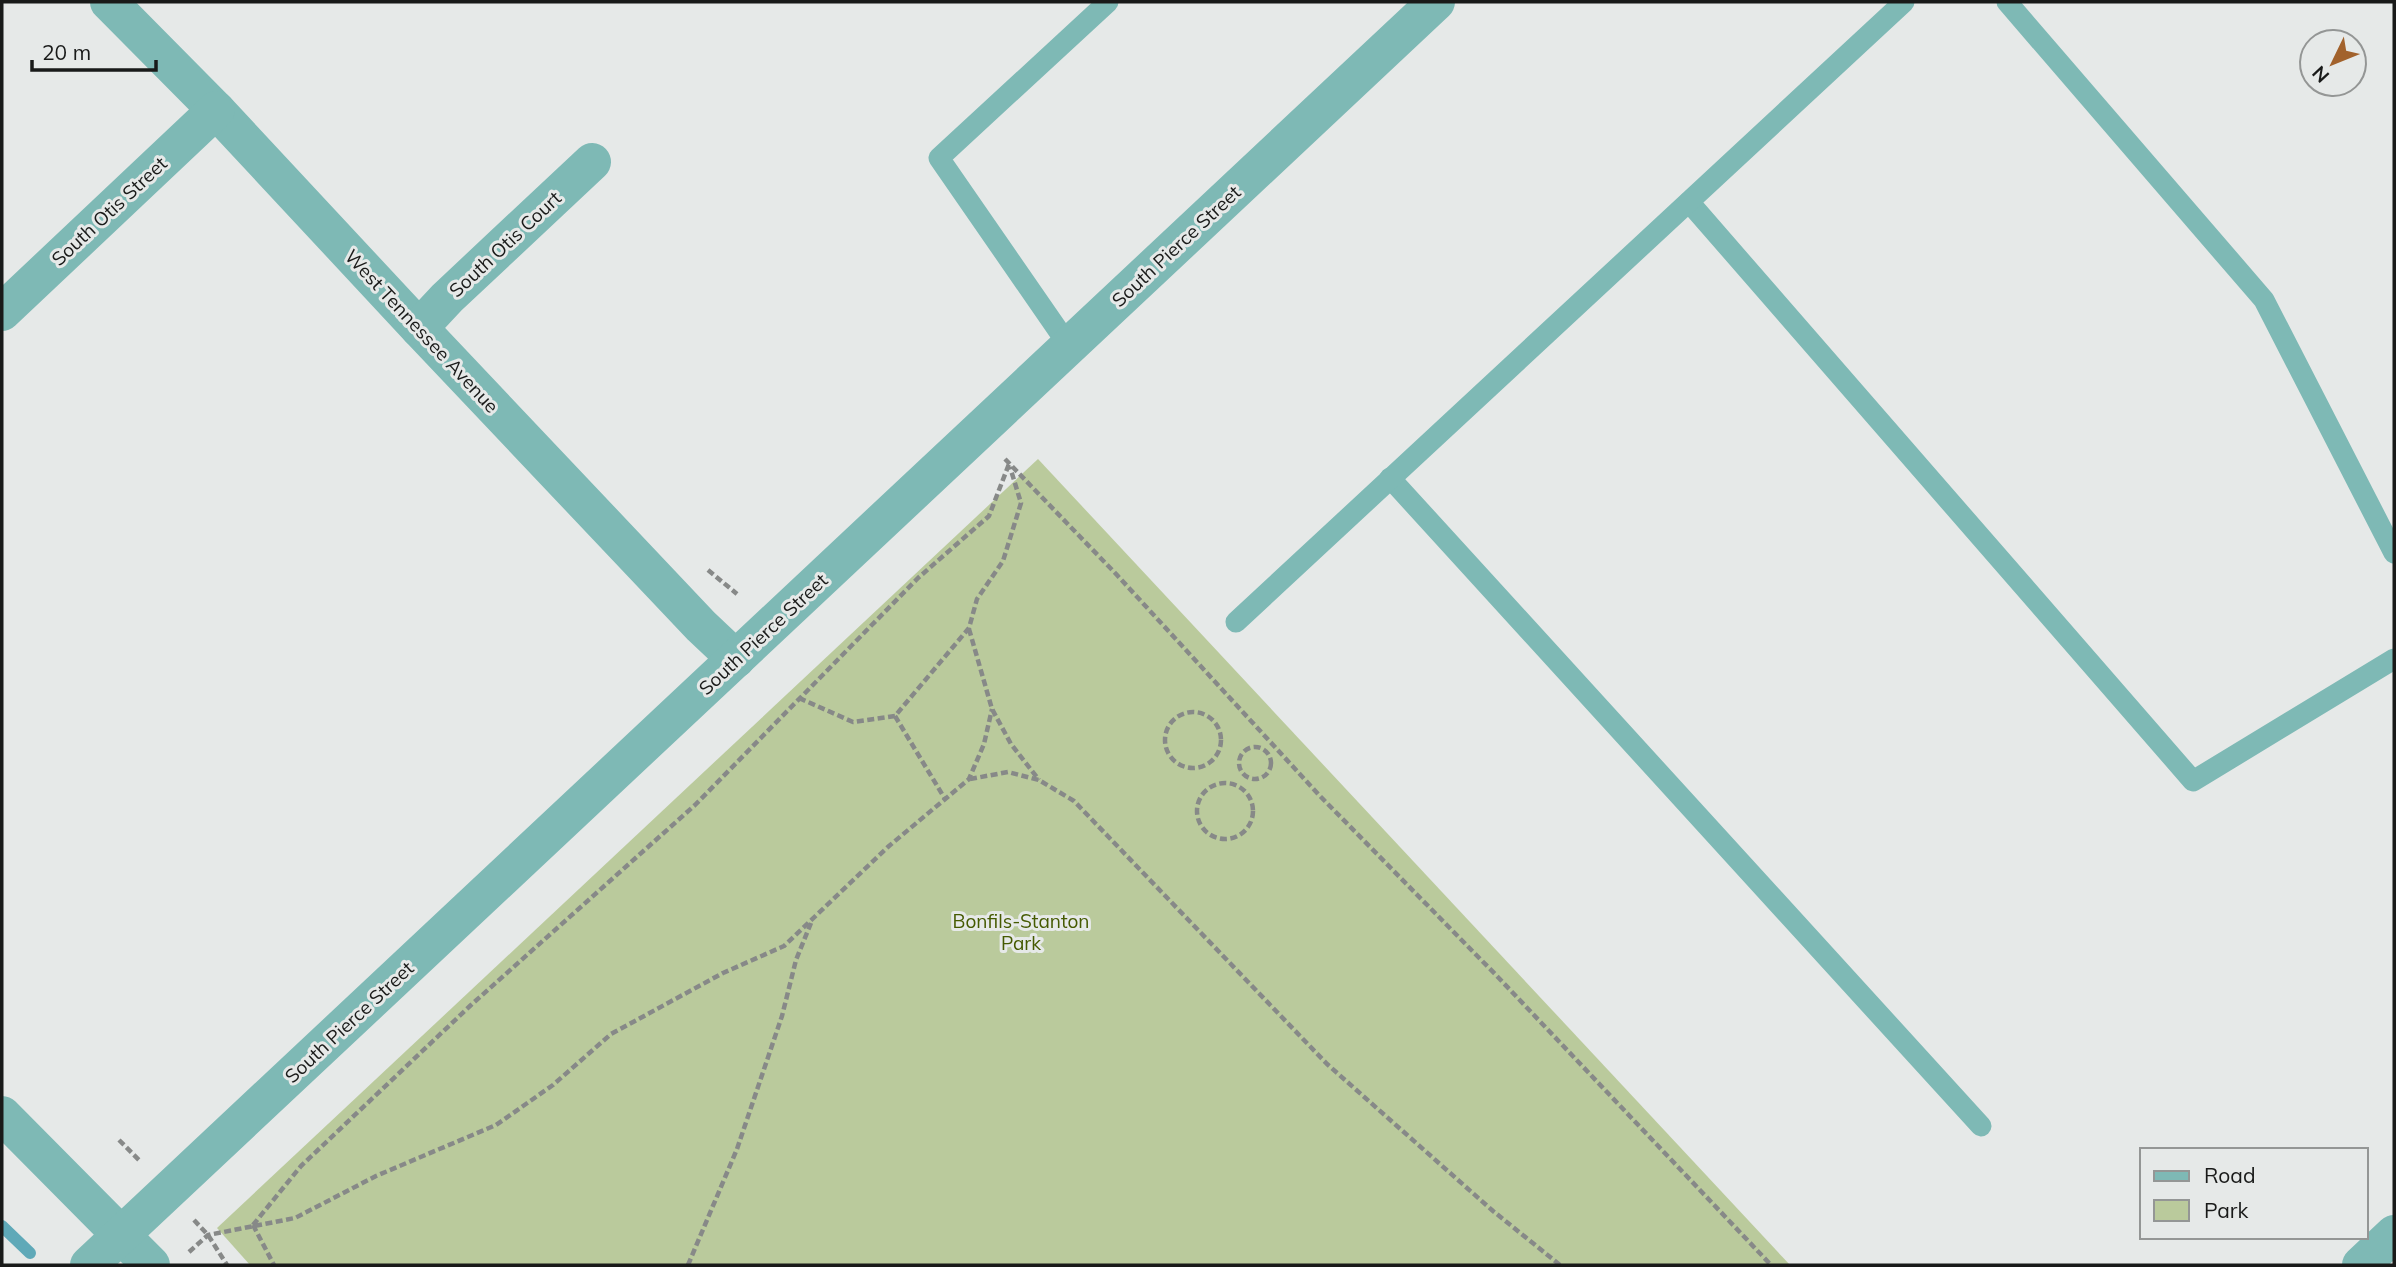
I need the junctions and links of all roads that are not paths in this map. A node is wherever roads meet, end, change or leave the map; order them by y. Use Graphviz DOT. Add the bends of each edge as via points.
graph roads {
  1 [pos="109,2"];
  2 [pos="1108,2"];
  3 [pos="1436,2"];
  4 [pos="1904,2"];
  5 [pos="2007,2"];
  6 [pos="216,110"];
  7 [pos="592,162"];
  8 [pos="1689,202"];
  9 [pos="2,312"];
  10 [pos="419,328"];
  11 [pos="1069,346"];
  12 [pos="1390,478"];
  13 [pos="2394,553"];
  14 [pos="1236,622"];
  15 [pos="736,659"];
  16 [pos="2394,659"];
  17 [pos="2,1115"];
  18 [pos="1981,1126"];
  19 [pos="2394,1234"];
  20 [pos="121,1235"];
  21 [pos="168,1261"];
  22 [pos="89,1265"];
  23 [pos="2361,1265"];
  1 -- 6 [label="street, West Tennessee Avenue"];
  2 -- 11 [label="lane" via="939,159"];
  3 -- 11 [label="street, South Pierce Street"];
  4 -- 8 [label="lane"];
  5 -- 13 [label="lane" via="2264,300"];
  6 -- 9 [label="street, South Otis Street"];
  6 -- 10 [label="street, West Tennessee Avenue"];
  7 -- 10 [label="street, South Otis Court"];
  8 -- 12 [label="lane"];
  8 -- 16 [label="lane" via="2193,782"];
  10 -- 15 [label="street, West Tennessee Avenue"];
  11 -- 15 [label="street, South Pierce Street"];
  12 -- 14 [label="lane"];
  12 -- 18 [label="lane"];
  15 -- 20 [label="street, South Pierce Street"];
  17 -- 20 [label="street"];
  19 -- 23 [label="street"];
  20 -- 21 [label="street"];
  20 -- 22 [label="street, South Pierce Street"];
}
